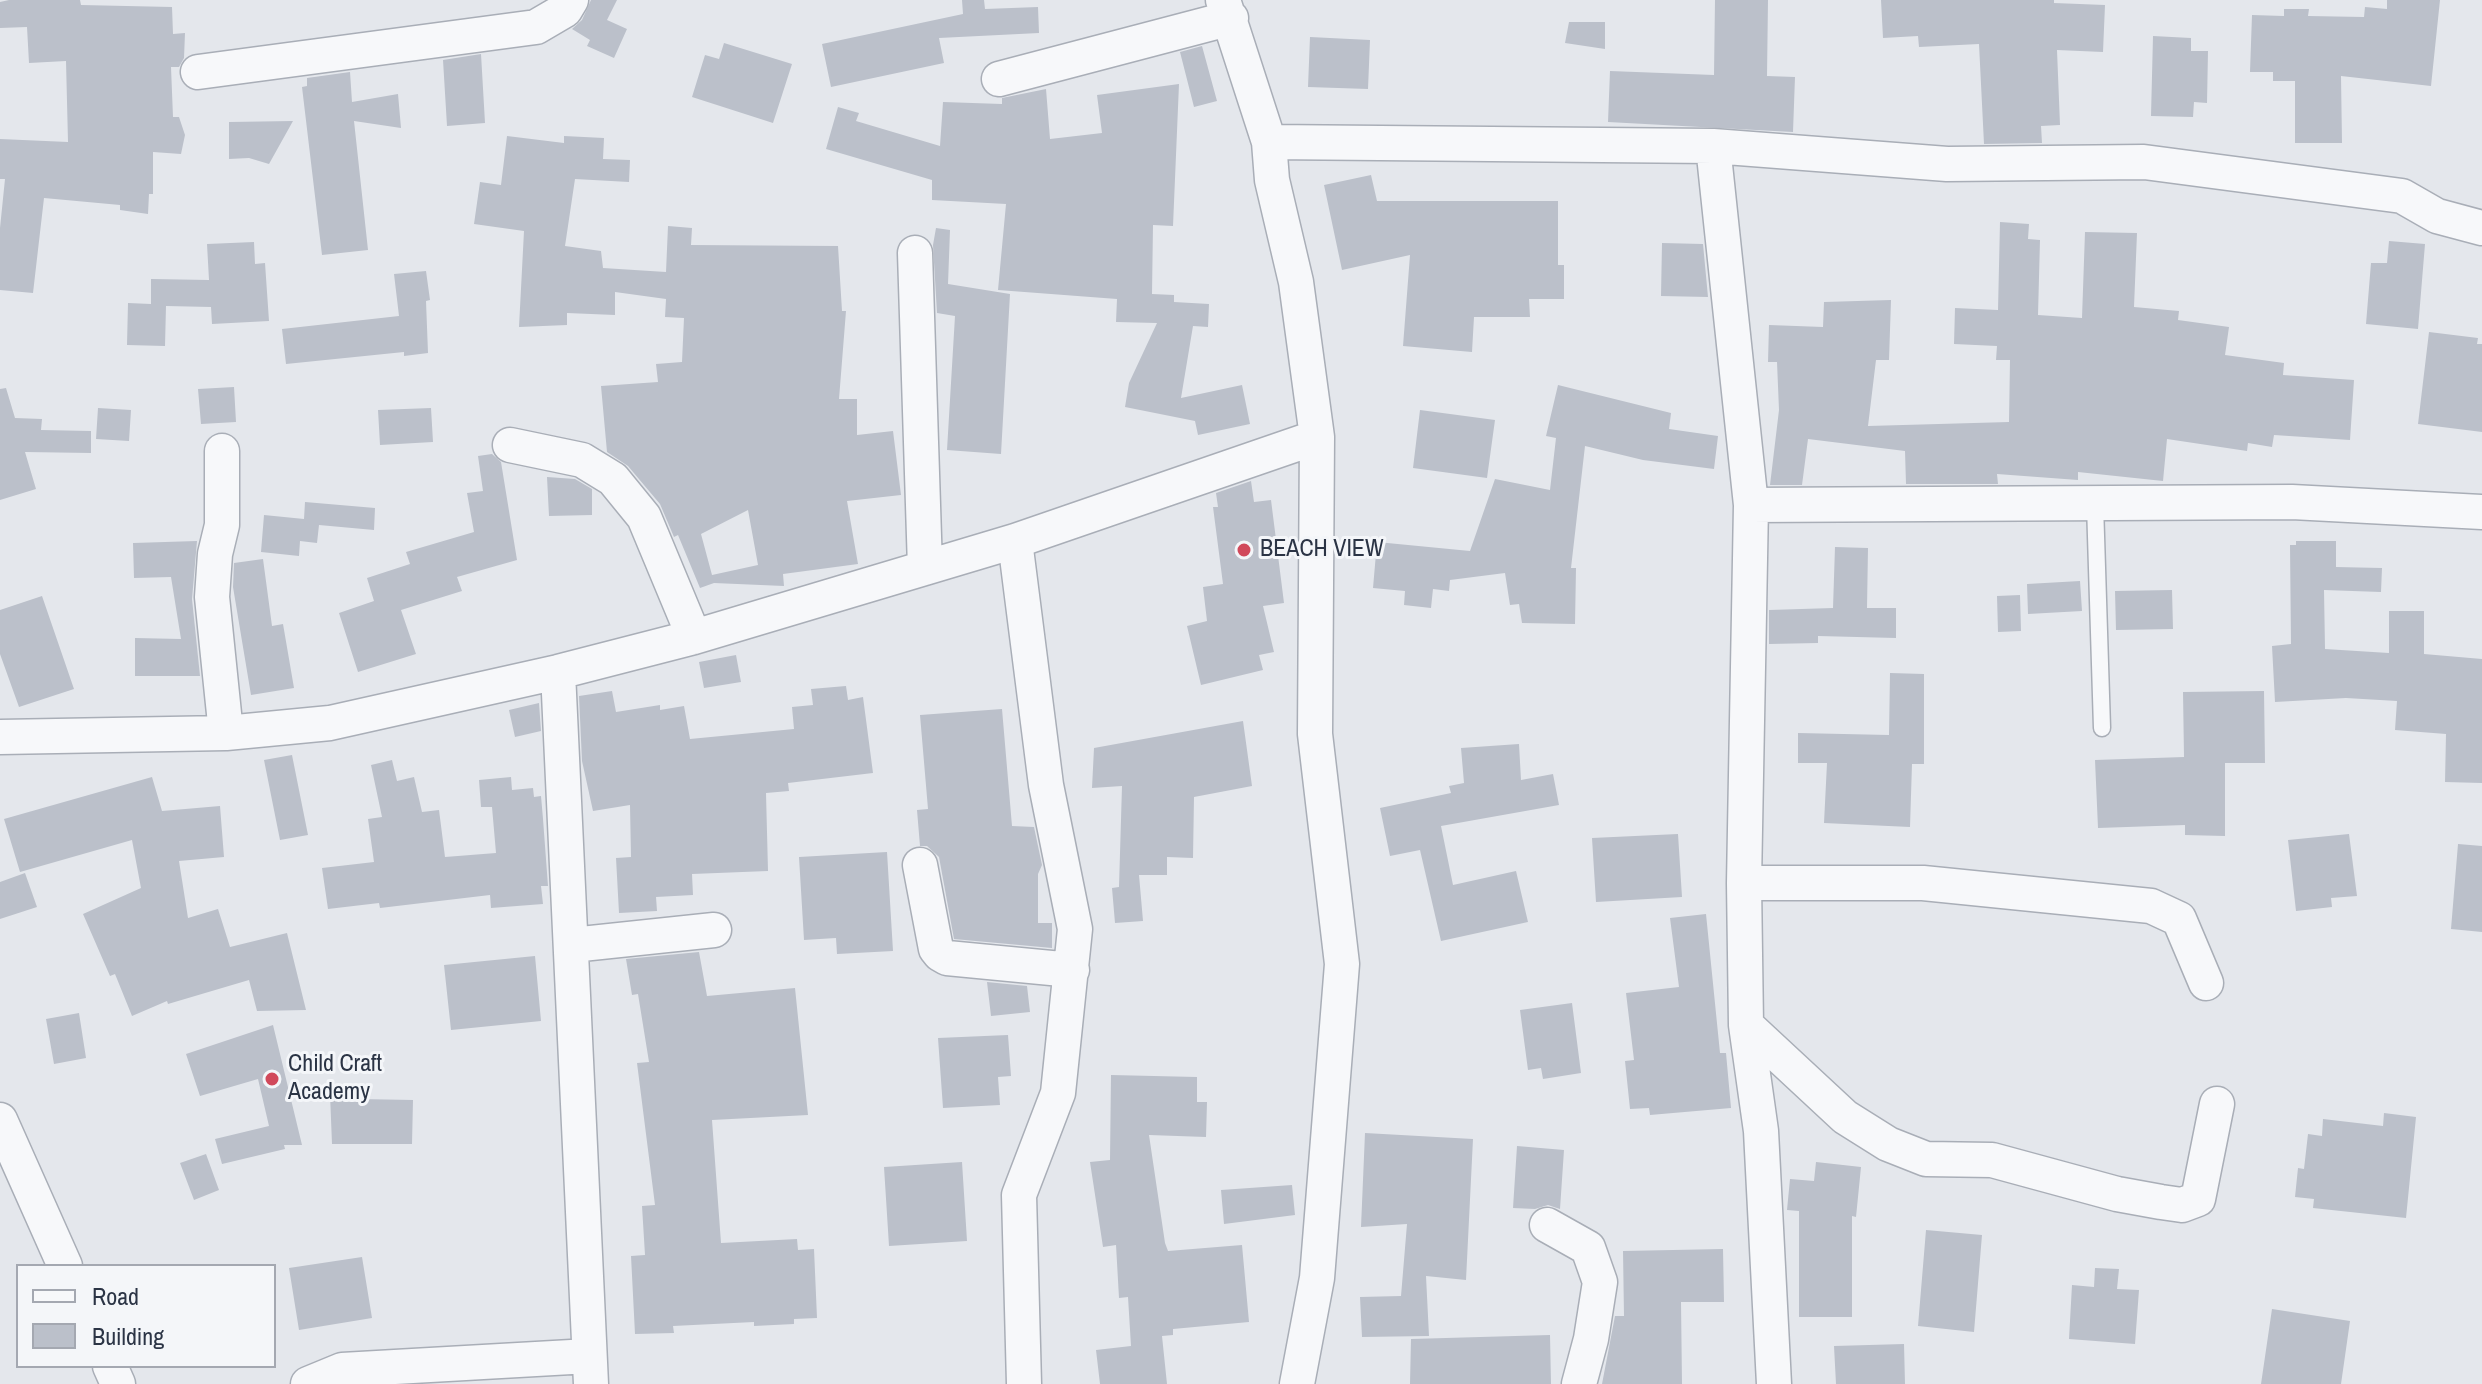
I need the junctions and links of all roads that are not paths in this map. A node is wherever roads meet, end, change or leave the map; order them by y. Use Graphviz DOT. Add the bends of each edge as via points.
graph roads {
  1 [pos="571,0"];
  2 [pos="1227,9"];
  3 [pos="198,72"];
  4 [pos="999,79"];
  5 [pos="1269,142"];
  6 [pos="1713,146"];
  7 [pos="2482,228"];
  8 [pos="915,253"];
  9 [pos="1317,437"];
  10 [pos="510,445"];
  11 [pos="222,451"];
  12 [pos="2095,504"];
  13 [pos="1751,505"];
  14 [pos="2482,512"];
  15 [pos="1015,541"];
  16 [pos="925,568"];
  17 [pos="694,637"];
  18 [pos="558,672"];
  19 [pos="2102,728"];
  20 [pos="226,733"];
  21 [pos="0,737"];
  22 [pos="920,865"];
  23 [pos="1744,883"];
  24 [pos="714,930"];
  25 [pos="572,945"];
  26 [pos="1072,970"];
  27 [pos="2206,983"];
  28 [pos="1746,1025"];
  29 [pos="2217,1104"];
  30 [pos="0,1120"];
  31 [pos="1547,1225"];
  32 [pos="64,1264"];
  33 [pos="590,1370"];
  34 [pos="308,1384"];
  35 [pos="1024,1384"];
  36 [pos="1297,1384"];
  37 [pos="1579,1384"];
  38 [pos="1774,1384"];
  1 -- 3 [label="street" via="565,10 536,27"];
  2 -- 4 [label="street"];
  2 -- 5 [label="street"];
  5 -- 6 [label="street"];
  5 -- 9 [label="street" via="1272,180 1296,282"];
  6 -- 7 [label="street" via="1947,164 2144,162 2402,196 2437,216"];
  6 -- 13 [label="street"];
  8 -- 16 [label="street"];
  9 -- 15 [label="street"];
  9 -- 36 [label="street" via="1315,734 1342,964 1317,1278"];
  10 -- 17 [label="street" via="582,460 613,479 644,517"];
  11 -- 20 [label="street" via="222,525 212,597"];
  12 -- 13 [label="street"];
  12 -- 14 [label="street" via="2292,502"];
  12 -- 19 [label="lane"];
  13 -- 23 [label="street"];
  15 -- 16 [label="street"];
  15 -- 26 [label="street" via="1046,785 1072,905"];
  16 -- 17 [label="street"];
  17 -- 18 [label="street"];
  18 -- 20 [label="street" via="330,723"];
  18 -- 25 [label="street"];
  20 -- 21 [label="street"];
  22 -- 26 [label="street" via="940,954"];
  23 -- 27 [label="street" via="1923,883 2151,906 2179,919"];
  23 -- 28 [label="street"];
  24 -- 25 [label="street"];
  25 -- 33 [label="street"];
  26 -- 35 [label="street" via="1058,1093 1019,1195"];
  28 -- 29 [label="street" via="1845,1117 1888,1144 1926,1159 1992,1160 2161,1202 2182,1205 2198,1199"];
  28 -- 38 [label="street" via="1761,1131"];
  30 -- 32 [label="street"];
  31 -- 37 [label="street" via="1588,1248 1600,1282"];
  33 -- 34 [label="street" via="342,1370"];
}
